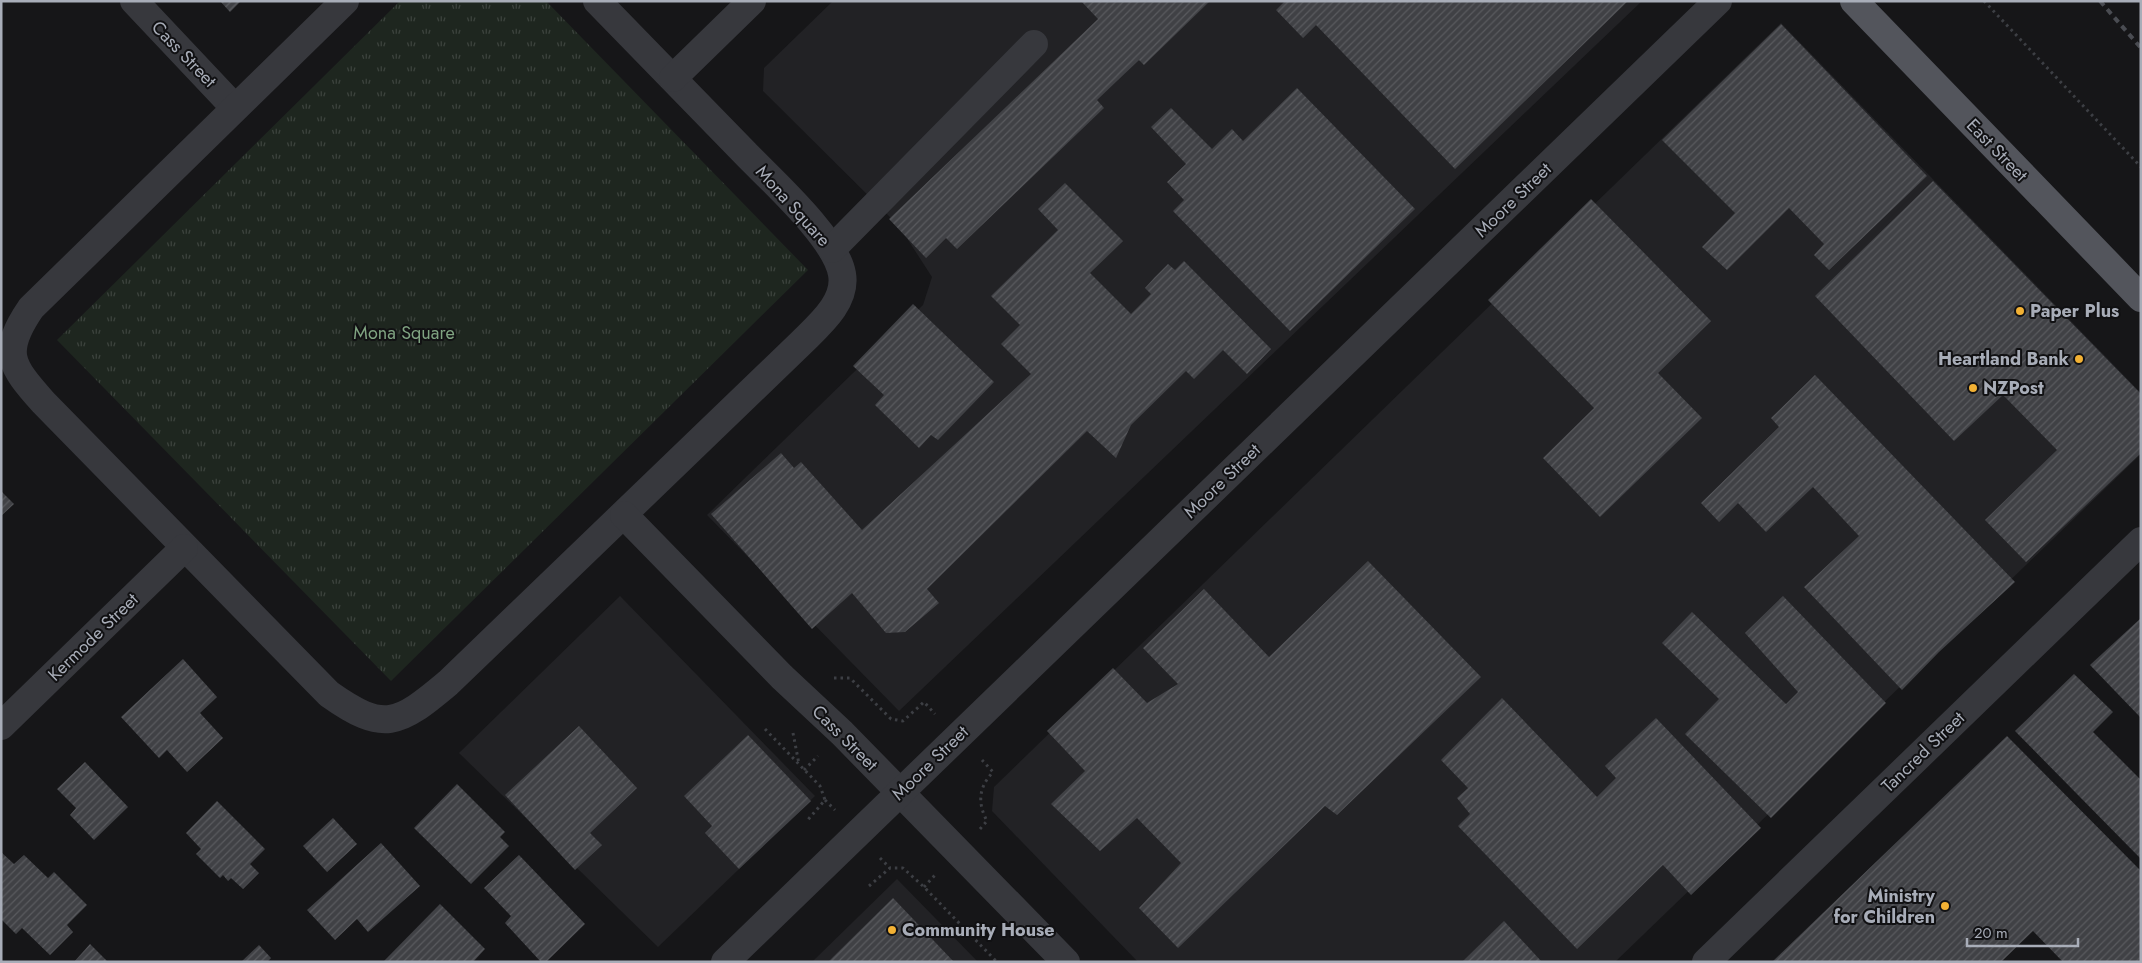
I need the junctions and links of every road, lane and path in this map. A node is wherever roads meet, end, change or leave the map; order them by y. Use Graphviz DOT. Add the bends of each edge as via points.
graph roads {
  1 [pos="134,1"];
  2 [pos="345,1"];
  3 [pos="597,1"];
  4 [pos="752,1"];
  5 [pos="1718,1"];
  6 [pos="1854,1"];
  7 [pos="1984,1"];
  8 [pos="1034,44"];
  9 [pos="673,78"];
  10 [pos="234,108"];
  11 [pos="2141,167"];
  12 [pos="832,249"];
  13 [pos="2141,298"];
  14 [pos="624,515"];
  15 [pos="2141,541"];
  16 [pos="184,548"];
  17 [pos="830,678"];
  18 [pos="938,716"];
  19 [pos="791,724"];
  20 [pos="1,726"];
  21 [pos="765,729"];
  22 [pos="821,753"];
  23 [pos="981,759"];
  24 [pos="799,764"];
  25 [pos="804,770"];
  26 [pos="900,792"];
  27 [pos="825,800"];
  28 [pos="838,814"];
  29 [pos="806,822"];
  30 [pos="977,832"];
  31 [pos="879,856"];
  32 [pos="890,868"];
  33 [pos="940,870"];
  34 [pos="868,886"];
  35 [pos="924,887"];
  36 [pos="725,962"];
  37 [pos="997,962"];
  38 [pos="1066,962"];
  39 [pos="1706,962"];
  1 -- 10 [label="street, Cass Street"];
  2 -- 10 [label="street, Mona Square"];
  3 -- 9 [label="street, Mona Square"];
  4 -- 9 [label="street"];
  5 -- 26 [label="street, Moore Street"];
  6 -- 13 [label="main road, East Street"];
  7 -- 11 [label="path"];
  8 -- 12 [label="street"];
  9 -- 12 [label="street, Mona Square" via="787,196"];
  10 -- 16 [label="street, Mona Square" via="31,308 12,343 12,356 29,386"];
  12 -- 14 [label="street, Mona Square" via="843,286 834,307"];
  14 -- 16 [label="street, Mona Square" via="448,683 418,708 399,717 381,720 352,711 328,694"];
  14 -- 26 [label="street, Cass Street"];
  15 -- 39 [label="street, Tancred Street"];
  16 -- 20 [label="street, Kermode Street"];
  17 -- 18 [label="path" via="850,678 891,719 903,721 924,702"];
  19 -- 24 [label="path"];
  21 -- 24 [label="path"];
  22 -- 25 [label="path"];
  23 -- 30 [label="path" via="993,772 983,782 980,794 988,820"];
  24 -- 25 [label="path"];
  25 -- 27 [label="path" via="820,786"];
  26 -- 36 [label="street, Moore Street"];
  26 -- 38 [label="street, Cass Street"];
  27 -- 28 [label="path"];
  27 -- 29 [label="path"];
  31 -- 32 [label="path"];
  32 -- 34 [label="path"];
  32 -- 35 [label="path" via="902,868"];
  33 -- 35 [label="path"];
  35 -- 37 [label="path"];
}
